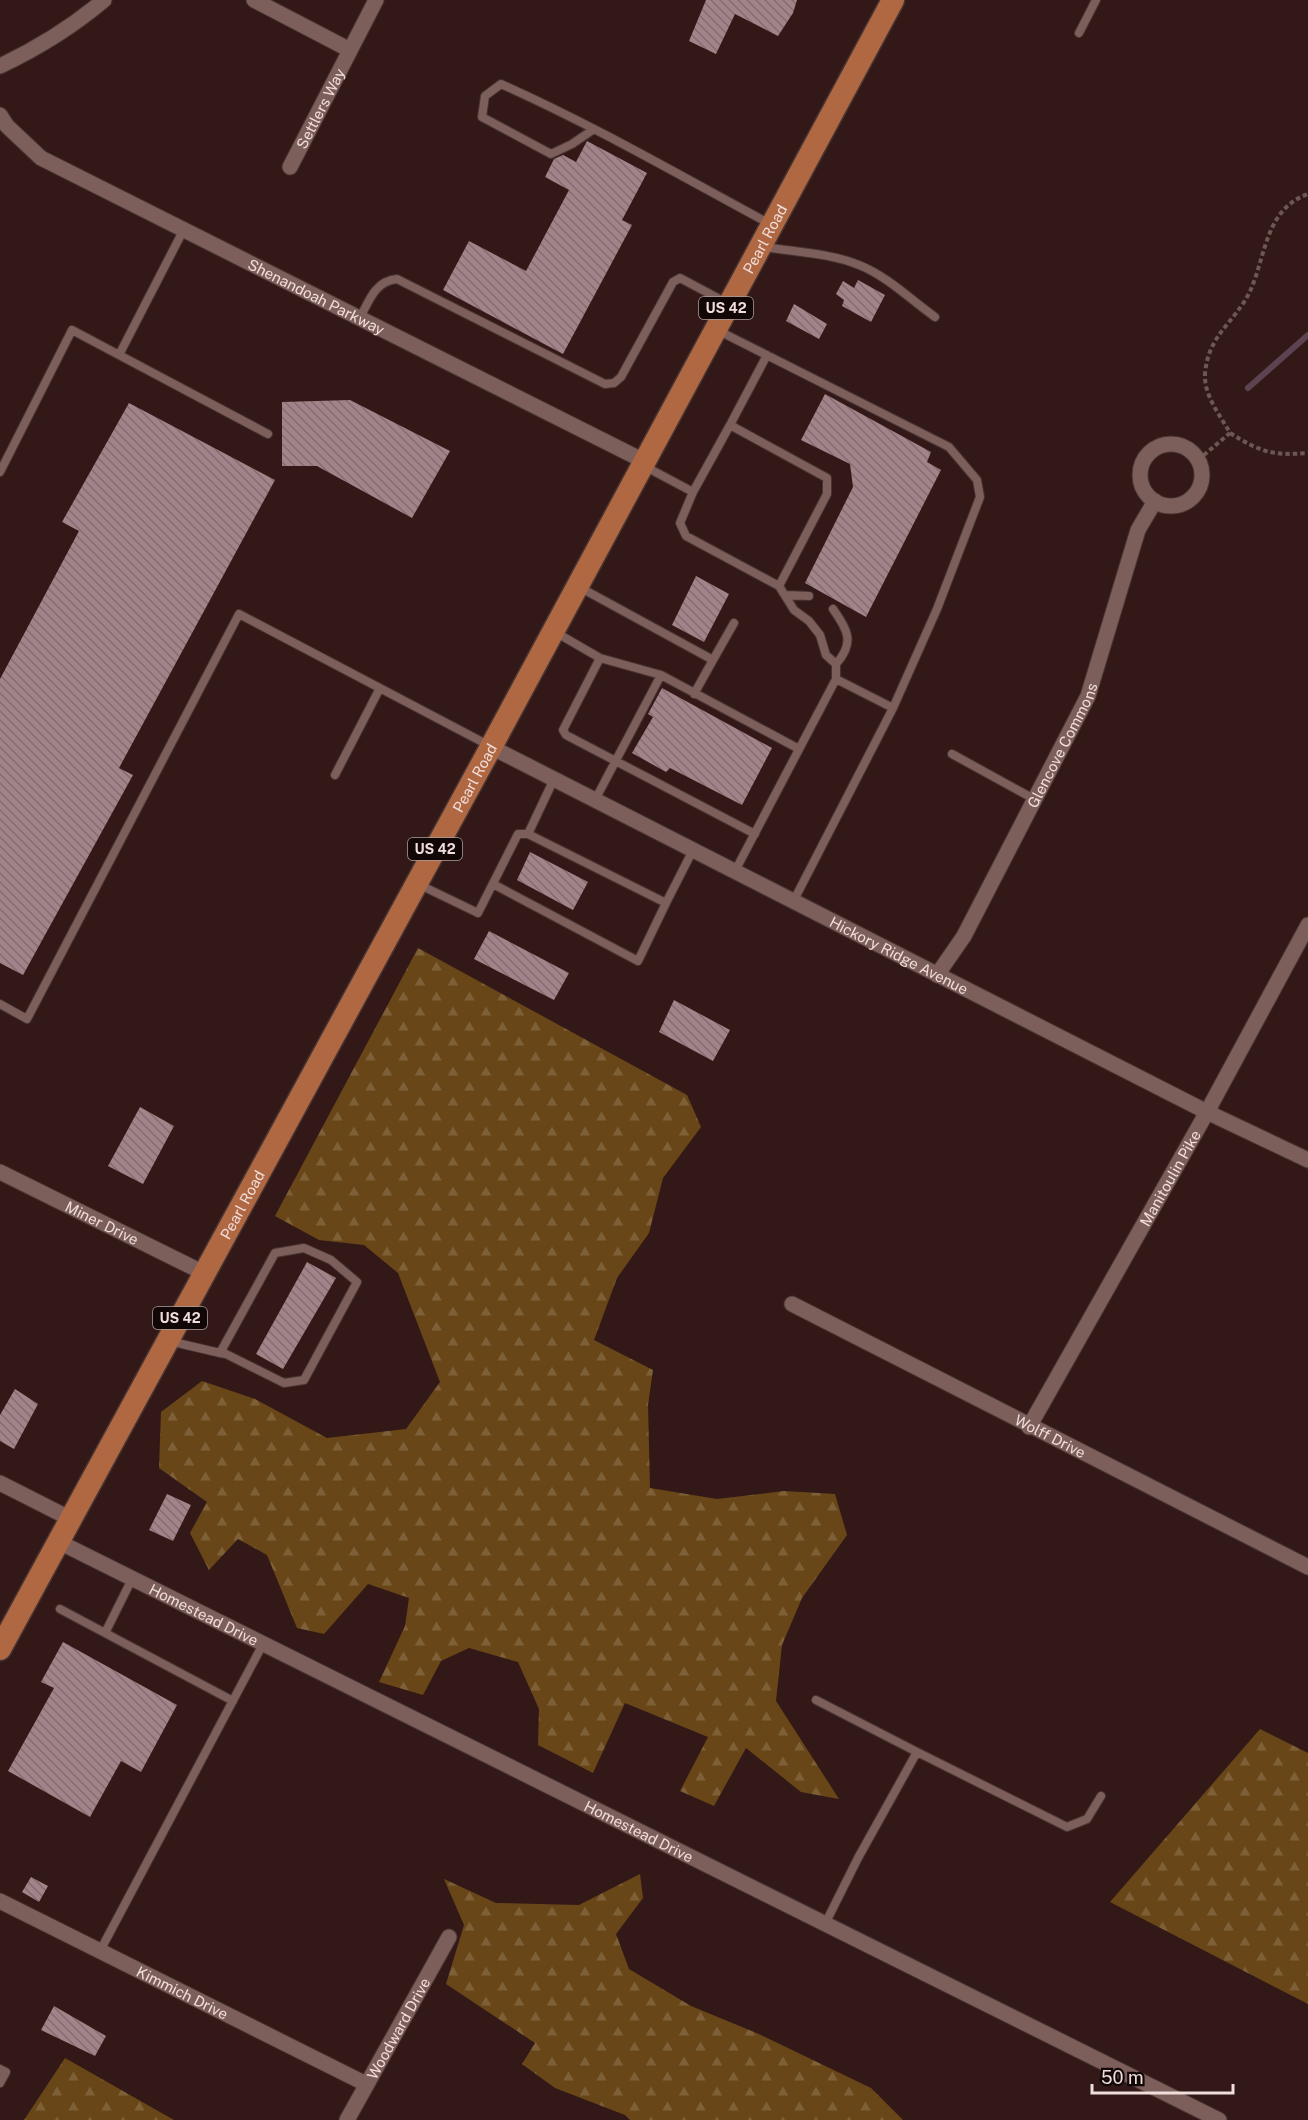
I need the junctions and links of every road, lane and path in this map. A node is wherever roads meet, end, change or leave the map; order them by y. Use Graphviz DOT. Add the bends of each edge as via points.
graph roads {
  1 [pos="104,0"];
  2 [pos="254,0"];
  3 [pos="376,0"];
  4 [pos="893,0"];
  5 [pos="1096,0"];
  6 [pos="1079,33"];
  7 [pos="350,50"];
  8 [pos="0,66"];
  9 [pos="0,115"];
  10 [pos="594,129"];
  11 [pos="290,167"];
  12 [pos="1308,194"];
  13 [pos="772,224"];
  14 [pos="184,229"];
  15 [pos="760,247"];
  16 [pos="729,304"];
  17 [pos="935,317"];
  18 [pos="360,318"];
  19 [pos="715,329"];
  20 [pos="119,355"];
  21 [pos="767,355"];
  22 [pos="729,425"];
  23 [pos="1230,433"];
  24 [pos="268,434"];
  25 [pos="1308,453"];
  26 [pos="1198,460"];
  27 [pos="643,463"];
  28 [pos="0,472"];
  29 [pos="693,492"];
  30 [pos="1155,501"];
  31 [pos="577,586"];
  32 [pos="779,586"];
  33 [pos="786,595"];
  34 [pos="809,596"];
  35 [pos="833,609"];
  36 [pos="734,622"];
  37 [pos="553,631"];
  38 [pos="600,658"];
  39 [pos="713,660"];
  40 [pos="836,664"];
  41 [pos="661,675"];
  42 [pos="836,679"];
  43 [pos="380,688"];
  44 [pos="694,694"];
  45 [pos="893,708"];
  46 [pos="491,747"];
  47 [pos="800,749"];
  48 [pos="952,754"];
  49 [pos="615,761"];
  50 [pos="335,775"];
  51 [pos="554,779"];
  52 [pos="1034,799"];
  53 [pos="595,801"];
  54 [pos="528,834"];
  55 [pos="755,834"];
  56 [pos="693,850"];
  57 [pos="735,871"];
  58 [pos="417,884"];
  59 [pos="493,884"];
  60 [pos="793,902"];
  61 [pos="666,903"];
  62 [pos="1308,925"];
  63 [pos="937,975"];
  64 [pos="0,1004"];
  65 [pos="1207,1112"];
  66 [pos="1308,1160"];
  67 [pos="0,1172"];
  68 [pos="204,1273"];
  69 [pos="792,1304"];
  70 [pos="168,1341"];
  71 [pos="220,1353"];
  72 [pos="1029,1427"];
  73 [pos="0,1483"];
  74 [pos="71,1519"];
  75 [pos="58,1542"];
  76 [pos="1308,1567"];
  77 [pos="132,1579"];
  78 [pos="60,1609"];
  79 [pos="105,1633"];
  80 [pos="263,1644"];
  81 [pos="0,1649"];
  82 [pos="816,1700"];
  83 [pos="233,1701"];
  84 [pos="916,1752"];
  85 [pos="1101,1796"];
  86 [pos="0,1901"];
  87 [pos="825,1924"];
  88 [pos="449,1936"];
  89 [pos="100,1951"];
  90 [pos="0,2070"];
  91 [pos="0,2083"];
  92 [pos="366,2084"];
  93 [pos="346,2120"];
  94 [pos="1219,2120"];
  1 -- 8 [label="street" via="62,33"];
  2 -- 7 [label="street, Settlers Way"];
  3 -- 7 [label="street, Settlers Way"];
  4 -- 13 [label="main road, Pearl Road / US 42"];
  5 -- 6 [label="lane"];
  7 -- 11 [label="street, Settlers Way"];
  9 -- 14 [label="street, Shenandoah Parkway" via="41,158"];
  10 -- 10 [label="lane" via="501,84 485,96 482,117 551,154"];
  10 -- 13 [label="lane"];
  12 -- 23 [label="path" via="1289,205 1276,222 1263,244 1244,301 1223,326 1210,351 1205,374 1207,392"];
  13 -- 15 [label="main road, Pearl Road / US 42"];
  14 -- 18 [label="street, Shenandoah Parkway"];
  14 -- 20 [label="lane"];
  15 -- 16 [label="main road, Pearl Road / US 42"];
  15 -- 17 [label="lane" via="836,257 858,264"];
  16 -- 18 [label="lane" via="680,278 674,282 621,377 605,384 397,279 376,288"];
  16 -- 19 [label="main road, Pearl Road / US 42"];
  18 -- 27 [label="street, Shenandoah Parkway"];
  19 -- 21 [label="lane"];
  19 -- 27 [label="main road, Pearl Road / US 42"];
  20 -- 24 [label="lane"];
  20 -- 28 [label="lane" via="72,330"];
  21 -- 22 [label="lane"];
  21 -- 45 [label="lane" via="949,447 977,480 980,497"];
  22 -- 29 [label="lane"];
  22 -- 32 [label="lane" via="827,478 827,494"];
  23 -- 25 [label="path" via="1273,455"];
  23 -- 26 [label="path"];
  26 -- 30 [label="street" via="1202,478 1194,496 1175,506"];
  26 -- 30 [label="street" via="1180,446 1160,447 1151,452 1141,468 1141,478"];
  27 -- 29 [label="lane"];
  27 -- 31 [label="main road, Pearl Road / US 42"];
  29 -- 32 [label="lane" via="680,523 686,536"];
  30 -- 52 [label="street, Glencove Commons" via="1138,530 1088,696"];
  31 -- 37 [label="main road, Pearl Road / US 42"];
  31 -- 39 [label="lane"];
  32 -- 33 [label="lane"];
  33 -- 34 [label="lane"];
  33 -- 40 [label="lane" via="794,610 820,635 826,655"];
  35 -- 40 [label="lane" via="847,636 847,652"];
  36 -- 39 [label="lane"];
  37 -- 38 [label="lane"];
  37 -- 46 [label="main road, Pearl Road / US 42"];
  38 -- 41 [label="lane"];
  38 -- 49 [label="lane" via="563,730"];
  39 -- 44 [label="lane"];
  40 -- 42 [label="lane"];
  41 -- 44 [label="lane"];
  41 -- 49 [label="lane"];
  42 -- 45 [label="lane"];
  42 -- 47 [label="lane"];
  43 -- 46 [label="lane"];
  43 -- 50 [label="lane"];
  43 -- 64 [label="lane" via="239,614 27,1019"];
  44 -- 47 [label="lane"];
  45 -- 60 [label="lane"];
  46 -- 51 [label="street, Hickory Ridge Avenue"];
  46 -- 58 [label="main road, Pearl Road / US 42"];
  47 -- 55 [label="lane"];
  48 -- 52 [label="lane"];
  49 -- 53 [label="lane"];
  49 -- 55 [label="lane"];
  51 -- 53 [label="street, Hickory Ridge Avenue"];
  51 -- 54 [label="lane"];
  52 -- 63 [label="street, Glencove Commons" via="964,936"];
  53 -- 56 [label="street, Hickory Ridge Avenue"];
  54 -- 59 [label="lane" via="518,834"];
  54 -- 61 [label="lane"];
  55 -- 57 [label="lane"];
  56 -- 57 [label="street, Hickory Ridge Avenue"];
  56 -- 61 [label="lane"];
  57 -- 60 [label="street, Hickory Ridge Avenue"];
  58 -- 59 [label="lane" via="478,913"];
  58 -- 68 [label="main road, Pearl Road / US 42"];
  59 -- 61 [label="lane" via="638,961"];
  60 -- 63 [label="street, Hickory Ridge Avenue"];
  62 -- 65 [label="street, Manitoulin Pike"];
  63 -- 65 [label="street, Hickory Ridge Avenue"];
  65 -- 66 [label="street, Hickory Ridge Avenue"];
  65 -- 72 [label="street, Manitoulin Pike"];
  67 -- 68 [label="street, Miner Drive"];
  68 -- 70 [label="main road, Pearl Road / US 42"];
  69 -- 72 [label="street, Wolff Drive"];
  70 -- 71 [label="lane"];
  70 -- 74 [label="main road, Pearl Road / US 42"];
  71 -- 71 [label="lane" via="284,1383 304,1380 357,1282 331,1260 304,1248 275,1253"];
  72 -- 76 [label="street, Wolff Drive"];
  73 -- 74 [label="street"];
  74 -- 75 [label="main road, Pearl Road / US 42"];
  75 -- 77 [label="street, Homestead Drive"];
  75 -- 81 [label="main road, Pearl Road / US 42"];
  77 -- 79 [label="lane"];
  77 -- 80 [label="street, Homestead Drive"];
  78 -- 79 [label="lane"];
  79 -- 83 [label="lane"];
  80 -- 83 [label="lane"];
  80 -- 87 [label="street, Homestead Drive"];
  82 -- 84 [label="lane"];
  83 -- 89 [label="lane"];
  84 -- 85 [label="lane" via="1067,1827 1087,1818"];
  84 -- 87 [label="lane"];
  86 -- 89 [label="street, Kimmich Drive"];
  87 -- 94 [label="street, Homestead Drive"];
  88 -- 92 [label="street, Woodward Drive"];
  89 -- 92 [label="street, Kimmich Drive"];
  90 -- 91 [label="lane" via="6,2072"];
  92 -- 93 [label="street, Woodward Drive"];
}
